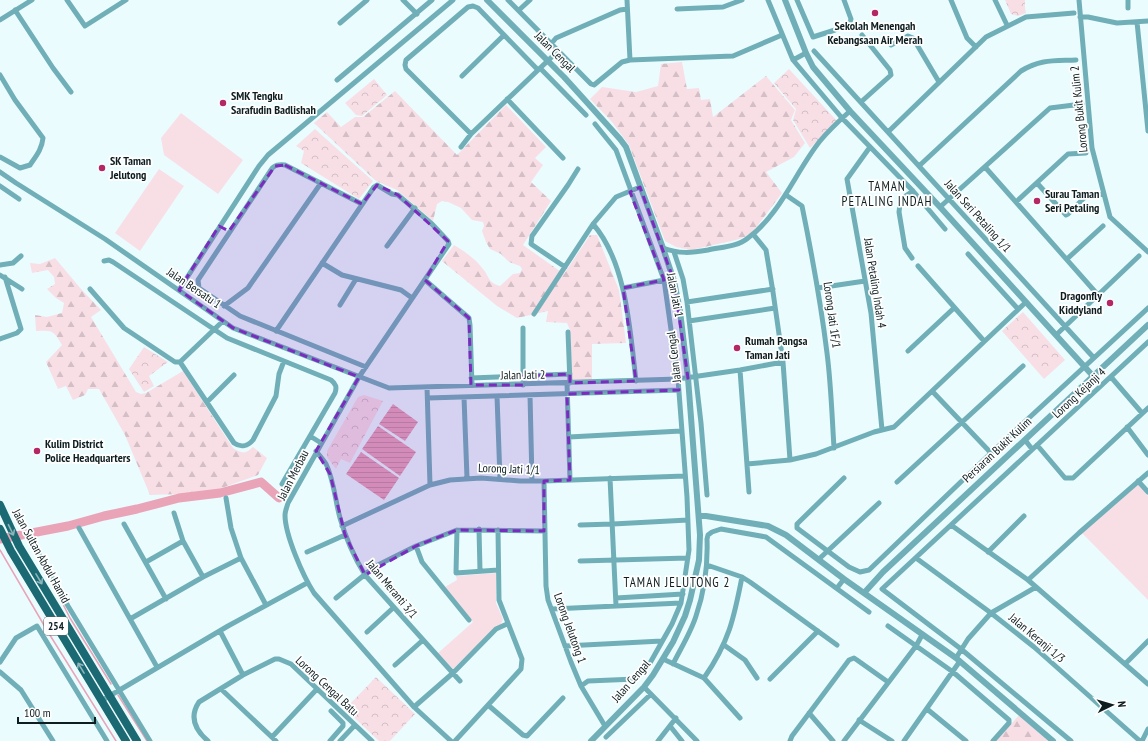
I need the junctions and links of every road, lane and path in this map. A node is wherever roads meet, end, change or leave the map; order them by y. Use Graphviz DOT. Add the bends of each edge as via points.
graph roads {
  1 [pos="32,0"];
  2 [pos="67,0"];
  3 [pos="126,0"];
  4 [pos="367,0"];
  5 [pos="403,0"];
  6 [pos="432,0"];
  7 [pos="453,0"];
  8 [pos="487,0"];
  9 [pos="508,0"];
  10 [pos="530,0"];
  11 [pos="627,0"];
  12 [pos="742,0"];
  13 [pos="768,0"];
  14 [pos="785,0"];
  15 [pos="797,0"];
  16 [pos="844,0"];
  17 [pos="951,0"];
  18 [pos="995,0"];
  19 [pos="1079,0"];
  20 [pos="1128,0"];
  21 [pos="1128,8"];
  22 [pos="627,9"];
  23 [pos="677,9"];
  24 [pos="15,10"];
  25 [pos="518,10"];
  26 [pos="1074,13"];
  27 [pos="417,14"];
  28 [pos="1080,17"];
  29 [pos="0,20"];
  30 [pos="1137,22"];
  31 [pos="1148,22"];
  32 [pos="340,23"];
  33 [pos="1008,25"];
  34 [pos="504,35"];
  35 [pos="782,35"];
  36 [pos="862,35"];
  37 [pos="551,44"];
  38 [pos="891,45"];
  39 [pos="976,47"];
  40 [pos="558,51"];
  41 [pos="814,51"];
  42 [pos="806,53"];
  43 [pos="630,60"];
  44 [pos="792,60"];
  45 [pos="1076,60"];
  46 [pos="548,61"];
  47 [pos="539,68"];
  48 [pos="0,75"];
  49 [pos="462,76"];
  50 [pos="337,80"];
  51 [pos="939,82"];
  52 [pos="71,92"];
  53 [pos="507,99"];
  54 [pos="861,102"];
  55 [pos="1082,104"];
  56 [pos="850,111"];
  57 [pos="586,115"];
  58 [pos="842,118"];
  59 [pos="595,124"];
  60 [pos="1148,131"];
  61 [pos="888,132"];
  62 [pos="471,134"];
  63 [pos="461,147"];
  64 [pos="870,147"];
  65 [pos="1086,153"];
  66 [pos="0,157"];
  67 [pos="563,158"];
  68 [pos="919,166"];
  69 [pos="985,167"];
  70 [pos="578,169"];
  71 [pos="0,172"];
  72 [pos="321,183"];
  73 [pos="1036,183"];
  74 [pos="0,186"];
  75 [pos="640,187"];
  76 [pos="630,192"];
  77 [pos="913,192"];
  78 [pos="1104,194"];
  79 [pos="786,195"];
  80 [pos="19,198"];
  81 [pos="949,199"];
  82 [pos="1016,202"];
  83 [pos="362,204"];
  84 [pos="415,208"];
  85 [pos="940,208"];
  86 [pos="593,224"];
  87 [pos="219,226"];
  88 [pos="1103,226"];
  89 [pos="945,229"];
  90 [pos="229,231"];
  91 [pos="753,234"];
  92 [pos="387,246"];
  93 [pos="663,248"];
  94 [pos="674,252"];
  95 [pos="1148,252"];
  96 [pos="968,254"];
  97 [pos="21,256"];
  98 [pos="1139,256"];
  99 [pos="912,258"];
  100 [pos="1067,260"];
  101 [pos="104,261"];
  102 [pos="322,264"];
  103 [pos="0,265"];
  104 [pos="918,266"];
  105 [pos="565,267"];
  106 [pos="2,276"];
  107 [pos="356,279"];
  108 [pos="425,280"];
  109 [pos="664,280"];
  110 [pos="865,281"];
  111 [pos="623,288"];
  112 [pos="818,288"];
  113 [pos="22,289"];
  114 [pos="90,289"];
  115 [pos="773,289"];
  116 [pos="179,290"];
  117 [pos="1098,295"];
  118 [pos="412,298"];
  119 [pos="687,302"];
  120 [pos="1026,302"];
  121 [pos="340,305"];
  122 [pos="224,306"];
  123 [pos="776,308"];
  124 [pos="954,308"];
  125 [pos="1148,308"];
  126 [pos="1018,309"];
  127 [pos="534,314"];
  128 [pos="223,321"];
  129 [pos="689,321"];
  130 [pos="1148,325"];
  131 [pos="1065,326"];
  132 [pos="523,328"];
  133 [pos="214,329"];
  134 [pos="276,331"];
  135 [pos="568,332"];
  136 [pos="1056,335"];
  137 [pos="0,339"];
  138 [pos="984,341"];
  139 [pos="1148,342"];
  140 [pos="908,351"];
  141 [pos="1094,358"];
  142 [pos="284,361"];
  143 [pos="180,362"];
  144 [pos="783,362"];
  145 [pos="1023,366"];
  146 [pos="366,367"];
  147 [pos="1085,367"];
  148 [pos="740,370"];
  149 [pos="570,374"];
  150 [pos="234,375"];
  151 [pos="523,376"];
  152 [pos="696,376"];
  153 [pos="1093,376"];
  154 [pos="1111,376"];
  155 [pos="359,377"];
  156 [pos="471,378"];
  157 [pos="688,378"];
  158 [pos="678,379"];
  159 [pos="636,381"];
  160 [pos="568,383"];
  161 [pos="524,385"];
  162 [pos="472,386"];
  163 [pos="427,387"];
  164 [pos="679,390"];
  165 [pos="932,391"];
  166 [pos="567,394"];
  167 [pos="530,395"];
  168 [pos="497,396"];
  169 [pos="464,397"];
  170 [pos="428,398"];
  171 [pos="207,402"];
  172 [pos="1148,408"];
  173 [pos="1142,413"];
  174 [pos="963,423"];
  175 [pos="1127,428"];
  176 [pos="681,430"];
  177 [pos="882,430"];
  178 [pos="310,436"];
  179 [pos="568,437"];
  180 [pos="1025,440"];
  181 [pos="321,443"];
  182 [pos="1037,445"];
  183 [pos="834,448"];
  184 [pos="1032,449"];
  185 [pos="316,451"];
  186 [pos="991,453"];
  187 [pos="1148,455"];
  188 [pos="790,460"];
  189 [pos="747,464"];
  190 [pos="1148,473"];
  191 [pos="685,476"];
  192 [pos="467,478"];
  193 [pos="610,478"];
  194 [pos="844,478"];
  195 [pos="500,479"];
  196 [pos="570,480"];
  197 [pos="532,481"];
  198 [pos="544,481"];
  199 [pos="1138,481"];
  200 [pos="897,482"];
  201 [pos="282,484"];
  202 [pos="430,485"];
  203 [pos="749,492"];
  204 [pos="1148,492"];
  205 [pos="707,495"];
  206 [pos="226,498"];
  207 [pos="879,502"];
  208 [pos="2,509"];
  209 [pos="174,513"];
  210 [pos="699,516"];
  211 [pos="1024,516"];
  212 [pos="688,520"];
  213 [pos="124,524"];
  214 [pos="613,524"];
  215 [pos="580,525"];
  216 [pos="951,525"];
  217 [pos="342,526"];
  218 [pos="0,528"];
  219 [pos="79,528"];
  220 [pos="479,529"];
  221 [pos="457,530"];
  222 [pos="498,530"];
  223 [pos="544,530"];
  224 [pos="345,535"];
  225 [pos="31,540"];
  226 [pos="183,541"];
  227 [pos="416,546"];
  228 [pos="828,551"];
  229 [pos="307,552"];
  230 [pos="988,552"];
  231 [pos="241,558"];
  232 [pos="688,558"];
  233 [pos="916,558"];
  234 [pos="818,559"];
  235 [pos="614,560"];
  236 [pos="580,561"];
  237 [pos="146,562"];
  238 [pos="708,565"];
  239 [pos="498,570"];
  240 [pos="480,571"];
  241 [pos="365,575"];
  242 [pos="203,577"];
  243 [pos="742,577"];
  244 [pos="844,579"];
  245 [pos="1028,580"];
  246 [pos="308,583"];
  247 [pos="1036,587"];
  248 [pos="837,588"];
  249 [pos="864,593"];
  250 [pos="336,598"];
  251 [pos="616,598"];
  252 [pos="166,599"];
  253 [pos="682,599"];
  254 [pos="690,600"];
  255 [pos="266,605"];
  256 [pos="616,606"];
  257 [pos="394,608"];
  258 [pos="552,609"];
  259 [pos="869,612"];
  260 [pos="991,613"];
  261 [pos="130,619"];
  262 [pos="468,620"];
  263 [pos="507,624"];
  264 [pos="888,626"];
  265 [pos="220,631"];
  266 [pos="818,631"];
  267 [pos="367,632"];
  268 [pos="922,635"];
  269 [pos="423,640"];
  270 [pos="1148,641"];
  271 [pos="662,642"];
  272 [pos="724,645"];
  273 [pos="837,645"];
  274 [pos="565,646"];
  275 [pos="916,646"];
  276 [pos="961,649"];
  277 [pos="663,659"];
  278 [pos="958,660"];
  279 [pos="0,662"];
  280 [pos="673,664"];
  281 [pos="1125,664"];
  282 [pos="395,665"];
  283 [pos="158,667"];
  284 [pos="0,672"];
  285 [pos="953,672"];
  286 [pos="453,673"];
  287 [pos="243,675"];
  288 [pos="704,678"];
  289 [pos="756,678"];
  290 [pos="770,679"];
  291 [pos="460,680"];
  292 [pos="888,682"];
  293 [pos="1148,684"];
  294 [pos="581,686"];
  295 [pos="644,687"];
  296 [pos="221,689"];
  297 [pos="317,689"];
  298 [pos="119,690"];
  299 [pos="651,694"];
  300 [pos="109,696"];
  301 [pos="563,698"];
  302 [pos="101,701"];
  303 [pos="488,705"];
  304 [pos="414,707"];
  305 [pos="927,709"];
  306 [pos="331,712"];
  307 [pos="809,713"];
  308 [pos="676,718"];
  309 [pos="740,718"];
  310 [pos="859,720"];
  311 [pos="355,725"];
  312 [pos="605,726"];
  313 [pos="670,726"];
  314 [pos="1148,729"];
  315 [pos="606,737"];
  316 [pos="274,739"];
  317 [pos="53,741"];
  318 [pos="107,741"];
  319 [pos="126,741"];
  320 [pos="137,741"];
  321 [pos="150,741"];
  322 [pos="208,741"];
  323 [pos="330,741"];
  324 [pos="340,741"];
  325 [pos="372,741"];
  326 [pos="451,741"];
  327 [pos="454,741"];
  328 [pos="591,741"];
  329 [pos="658,741"];
  330 [pos="682,741"];
  331 [pos="697,741"];
  332 [pos="790,741"];
  333 [pos="833,741"];
  334 [pos="844,741"];
  335 [pos="892,741"];
  336 [pos="904,741"];
  337 [pos="966,741"];
  338 [pos="993,741"];
  339 [pos="1053,741"];
  340 [pos="1071,741"];
  341 [pos="1141,741"];
  1 -- 24 [label="street"];
  2 -- 3 [label="street" via="85,26"];
  4 -- 32 [label="street"];
  5 -- 27 [label="street"];
  6 -- 27 [label="street"];
  7 -- 87 [label="street" via="268,155"];
  8 -- 46 [label="street, Jalan Cengal"];
  9 -- 25 [label="street"];
  10 -- 25 [label="street"];
  11 -- 22 [label="street"];
  12 -- 23 [label="street" via="723,7"];
  13 -- 35 [label="street"];
  14 -- 42 [label="street"];
  15 -- 16 [label="street" via="813,37 851,21"];
  17 -- 39 [label="street" via="967,38"];
  18 -- 33 [label="street"];
  19 -- 28 [label="street, Lorong Bukit Kulim 2"];
  20 -- 21 [label="street"];
  22 -- 37 [label="street" via="556,38"];
  22 -- 43 [label="street"];
  24 -- 29 [label="street"];
  24 -- 52 [label="street"];
  25 -- 37 [label="street"];
  26 -- 33 [label="street" via="1026,17"];
  27 -- 50 [label="street"];
  28 -- 30 [label="street" via="1116,23"];
  28 -- 78 [label="street, Lorong Bukit Kulim 2" via="1092,148"];
  30 -- 31 [label="street"];
  30 -- 60 [label="street"];
  33 -- 39 [label="street" via="986,37"];
  34 -- 47 [label="street"];
  34 -- 49 [label="street"];
  34 -- 62 [label="street" via="478,8 468,7 406,60 406,69"];
  35 -- 43 [label="street" via="733,56"];
  35 -- 44 [label="street"];
  36 -- 54 [label="street" via="890,70 891,76"];
  37 -- 40 [label="street"];
  38 -- 51 [label="street" via="908,36 913,38"];
  39 -- 51 [label="street"];
  40 -- 43 [label="street" via="594,85 622,62"];
  40 -- 46 [label="street"];
  41 -- 54 [label="street, Jalan Seri Petaling 1/1"];
  42 -- 44 [label="street"];
  42 -- 56 [label="street" via="813,66"];
  44 -- 58 [label="street"];
  45 -- 68 [label="street" via="1045,61 1021,71"];
  46 -- 47 [label="street"];
  46 -- 75 [label="street, Jalan Cengal" via="626,147"];
  47 -- 53 [label="street"];
  47 -- 57 [label="street"];
  48 -- 66 [label="street" via="43,138 39,152 30,165 20,168"];
  51 -- 61 [label="street"];
  53 -- 62 [label="street"];
  53 -- 67 [label="street"];
  54 -- 61 [label="street, Jalan Seri Petaling 1/1"];
  55 -- 69 [label="street" via="1050,108"];
  56 -- 58 [label="street"];
  56 -- 85 [label="street"];
  58 -- 64 [label="street"];
  58 -- 79 [label="street" via="820,141"];
  59 -- 76 [label="street, Jalan Jati 1" via="616,150"];
  61 -- 68 [label="street, Jalan Seri Petaling 1/1"];
  62 -- 63 [label="street"];
  64 -- 77 [label="street"];
  64 -- 110 [label="street, Jalan Petaling Indah 4" via="846,179"];
  65 -- 73 [label="street" via="1068,154"];
  68 -- 81 [label="street, Jalan Seri Petaling 1/1"];
  69 -- 81 [label="street"];
  69 -- 82 [label="street"];
  70 -- 105 [label="street" via="530,241"];
  71 -- 116 [label="street, Jalan Bersatu 1"];
  72 -- 83 [label="street"];
  72 -- 90 [label="street" via="285,165 278,165 271,170"];
  72 -- 122 [label="street" via="248,288"];
  73 -- 78 [label="street" via="1066,215 1085,197"];
  73 -- 82 [label="street"];
  74 -- 80 [label="street"];
  75 -- 76 [label="street"];
  75 -- 93 [label="street, Jalan Cengal"];
  76 -- 86 [label="street" via="616,197"];
  76 -- 109 [label="street, Jalan Jati 1"];
  77 -- 89 [label="street"];
  77 -- 99 [label="street" via="904,197 899,212 905,248"];
  78 -- 95 [label="street, Lorong Bukit Kulim 2" via="1110,217"];
  79 -- 91 [label="street"];
  79 -- 112 [label="street, Lorong Jati 1F/1" via="802,206"];
  81 -- 85 [label="street"];
  81 -- 131 [label="street, Jalan Seri Petaling 1/1"];
  82 -- 100 [label="street"];
  83 -- 84 [label="street" via="377,185 398,195"];
  83 -- 102 [label="street"];
  84 -- 92 [label="street"];
  84 -- 108 [label="street, Jalan Merbau" via="449,242"];
  85 -- 120 [label="street"];
  86 -- 105 [label="street"];
  86 -- 111 [label="street" via="606,242"];
  87 -- 90 [label="street"];
  87 -- 116 [label="street"];
  88 -- 100 [label="street"];
  90 -- 122 [label="street" via="198,280 199,288"];
  91 -- 94 [label="street" via="738,244 691,253"];
  91 -- 115 [label="street" via="766,250"];
  93 -- 94 [label="street"];
  93 -- 157 [label="street, Jalan Cengal" via="674,281 680,311"];
  94 -- 119 [label="street"];
  96 -- 126 [label="street"];
  97 -- 103 [label="street" via="13,263"];
  98 -- 117 [label="street"];
  100 -- 117 [label="street"];
  101 -- 133 [label="street" via="113,262"];
  102 -- 107 [label="street"];
  102 -- 134 [label="street"];
  104 -- 124 [label="street"];
  105 -- 127 [label="street"];
  106 -- 113 [label="street"];
  106 -- 137 [label="street" via="21,329"];
  107 -- 118 [label="street" via="401,290"];
  107 -- 121 [label="street"];
  108 -- 118 [label="street, Jalan Merbau"];
  108 -- 156 [label="street" via="468,318"];
  109 -- 111 [label="street"];
  109 -- 158 [label="street, Jalan Jati 1"];
  110 -- 112 [label="street"];
  110 -- 177 [label="street, Jalan Petaling Indah 4" via="871,313"];
  111 -- 159 [label="street"];
  112 -- 183 [label="street, Lorong Jati 1F/1" via="827,354"];
  114 -- 143 [label="street" via="124,328 175,362"];
  115 -- 119 [label="street"];
  115 -- 123 [label="street"];
  116 -- 128 [label="street, Jalan Bersatu 1"];
  117 -- 131 [label="street"];
  118 -- 146 [label="street, Jalan Merbau"];
  119 -- 129 [label="street"];
  120 -- 126 [label="street"];
  120 -- 136 [label="street"];
  122 -- 134 [label="street" via="240,316"];
  123 -- 129 [label="street"];
  123 -- 144 [label="street"];
  124 -- 138 [label="street"];
  124 -- 140 [label="street"];
  125 -- 141 [label="street"];
  126 -- 138 [label="street"];
  128 -- 133 [label="street"];
  128 -- 155 [label="street, Jalan Bersatu 1" via="234,328"];
  129 -- 152 [label="street"];
  130 -- 153 [label="street, Persiaran Bukit Kulim"];
  131 -- 136 [label="street"];
  131 -- 141 [label="street, Jalan Seri Petaling 1/1"];
  132 -- 151 [label="street"];
  133 -- 142 [label="street" via="227,338"];
  133 -- 143 [label="street"];
  134 -- 146 [label="street"];
  135 -- 149 [label="street"];
  136 -- 147 [label="street"];
  138 -- 165 [label="street"];
  139 -- 154 [label="street, Lorong Kejanji 4"];
  141 -- 147 [label="street"];
  142 -- 171 [label="street" via="276,396 249,445 238,446 234,443"];
  142 -- 178 [label="street" via="331,380 336,385 335,393"];
  143 -- 171 [label="street"];
  144 -- 148 [label="street"];
  144 -- 188 [label="street"];
  145 -- 174 [label="street"];
  146 -- 155 [label="street, Jalan Merbau"];
  147 -- 153 [label="street"];
  147 -- 186 [label="street"];
  148 -- 152 [label="street"];
  148 -- 189 [label="street"];
  149 -- 151 [label="street"];
  149 -- 160 [label="street"];
  150 -- 171 [label="street"];
  151 -- 156 [label="street"];
  151 -- 161 [label="street"];
  152 -- 157 [label="street"];
  152 -- 205 [label="street"];
  153 -- 180 [label="street, Persiaran Bukit Kulim"];
  154 -- 173 [label="street"];
  154 -- 182 [label="street, Lorong Kejanji 4"];
  155 -- 163 [label="street, Jalan Jati 2" via="389,388"];
  155 -- 181 [label="street, Jalan Merbau"];
  156 -- 162 [label="street"];
  157 -- 158 [label="street, Jalan Jati 2"];
  157 -- 210 [label="street, Jalan Cengal"];
  158 -- 159 [label="street, Jalan Jati 2"];
  158 -- 164 [label="street, Jalan Jati 1"];
  159 -- 160 [label="street, Jalan Jati 2"];
  160 -- 161 [label="street, Jalan Jati 2"];
  160 -- 166 [label="street"];
  161 -- 162 [label="street, Jalan Jati 2"];
  162 -- 163 [label="street, Jalan Jati 2"];
  163 -- 170 [label="street"];
  164 -- 166 [label="street"];
  164 -- 176 [label="street, Jalan Jati 1"];
  165 -- 174 [label="street"];
  165 -- 177 [label="street" via="894,427"];
  166 -- 167 [label="street"];
  166 -- 179 [label="street"];
  167 -- 168 [label="street"];
  167 -- 197 [label="street"];
  168 -- 169 [label="street"];
  168 -- 195 [label="street"];
  169 -- 170 [label="street"];
  169 -- 192 [label="street"];
  170 -- 202 [label="street"];
  172 -- 173 [label="street"];
  173 -- 175 [label="street"];
  174 -- 186 [label="street"];
  174 -- 200 [label="street"];
  175 -- 182 [label="street" via="1073,478 1067,479"];
  175 -- 187 [label="street"];
  176 -- 179 [label="street"];
  176 -- 191 [label="street, Jalan Jati 1"];
  177 -- 183 [label="street"];
  178 -- 181 [label="street"];
  178 -- 201 [label="street"];
  179 -- 196 [label="street"];
  180 -- 184 [label="street"];
  180 -- 249 [label="street, Persiaran Bukit Kulim" via="888,567"];
  181 -- 185 [label="street, Jalan Merbau"];
  182 -- 184 [label="street, Lorong Kejanji 4"];
  183 -- 188 [label="street"];
  184 -- 216 [label="street, Lorong Kejanji 4"];
  185 -- 217 [label="street, Jalan Meranti 3/1" via="330,474"];
  185 -- 246 [label="street, Jalan Merbau" via="288,503 285,515 288,534"];
  186 -- 228 [label="street" via="869,570 860,572 849,567"];
  188 -- 189 [label="street"];
  189 -- 203 [label="street"];
  190 -- 199 [label="street"];
  191 -- 193 [label="street, Lorong Jati 1/1"];
  191 -- 212 [label="street, Jalan Jati 1"];
  192 -- 195 [label="street, Lorong Jati 1/1"];
  192 -- 202 [label="street, Lorong Jati 1/1"];
  193 -- 196 [label="street, Lorong Jati 1/1"];
  193 -- 214 [label="street"];
  194 -- 228 [label="street" via="797,524 798,528"];
  195 -- 197 [label="street, Lorong Jati 1/1"];
  196 -- 198 [label="street, Lorong Jati 1/1"];
  197 -- 198 [label="street, Lorong Jati 1/1"];
  198 -- 223 [label="street, Lorong Jelutong 1"];
  199 -- 204 [label="street"];
  199 -- 245 [label="street"];
  202 -- 217 [label="street, Lorong Jati 1/1"];
  206 -- 231 [label="street" via="231,528"];
  207 -- 228 [label="street"];
  208 -- 300 [label="main road, Jalan Sultan Abdul Hamid / 254, one-way" via="19,546"];
  209 -- 226 [label="street"];
  210 -- 234 [label="street" via="768,526"];
  210 -- 254 [label="street, Jalan Cengal" via="699,560"];
  211 -- 230 [label="street"];
  212 -- 214 [label="street"];
  212 -- 232 [label="street, Jalan Jati 1"];
  213 -- 237 [label="street"];
  214 -- 215 [label="street"];
  214 -- 235 [label="street"];
  216 -- 230 [label="street"];
  216 -- 233 [label="street, Lorong Kejanji 4"];
  217 -- 224 [label="street, Jalan Meranti 3/1"];
  302 -- 218 [label="main road, Jalan Sultan Abdul Hamid / 254, one-way" via="11,551"];
  219 -- 261 [label="street"];
  220 -- 221 [label="street"];
  220 -- 222 [label="street"];
  220 -- 240 [label="street"];
  221 -- 227 [label="street"];
  221 -- 240 [label="street" via="456,573"];
  222 -- 223 [label="street"];
  222 -- 239 [label="street"];
  223 -- 258 [label="street, Lorong Jelutong 1" via="546,586"];
  224 -- 229 [label="street"];
  224 -- 241 [label="street, Jalan Meranti 3/1" via="353,556"];
  225 -- 298 [label="street"];
  226 -- 237 [label="street"];
  226 -- 242 [label="street"];
  227 -- 241 [label="street" via="374,567"];
  227 -- 262 [label="street" via="422,562"];
  228 -- 234 [label="street"];
  230 -- 245 [label="street"];
  231 -- 242 [label="street"];
  231 -- 255 [label="street"];
  232 -- 235 [label="street"];
  232 -- 253 [label="street, Jalan Jati 1"];
  233 -- 260 [label="street, Jalan Keranji 1/3"];
  233 -- 276 [label="street, Lorong Kejanji 4" via="882,589"];
  234 -- 244 [label="street"];
  235 -- 236 [label="street"];
  235 -- 251 [label="street"];
  237 -- 252 [label="street"];
  238 -- 243 [label="street"];
  238 -- 248 [label="street" via="707,539 712,532 721,529 766,536"];
  238 -- 280 [label="street" via="696,617"];
  239 -- 240 [label="street"];
  239 -- 263 [label="street" via="498,600"];
  241 -- 250 [label="street"];
  241 -- 257 [label="street, Jalan Meranti 3/1"];
  242 -- 252 [label="street"];
  243 -- 266 [label="street"];
  243 -- 272 [label="street" via="731,628"];
  244 -- 248 [label="street"];
  244 -- 249 [label="street"];
  245 -- 247 [label="street"];
  246 -- 255 [label="street"];
  246 -- 304 [label="street, Jalan Merbau" via="322,604"];
  247 -- 260 [label="street"];
  247 -- 281 [label="street"];
  248 -- 259 [label="street"];
  249 -- 268 [label="street"];
  251 -- 253 [label="street"];
  251 -- 256 [label="street"];
  252 -- 261 [label="street"];
  253 -- 254 [label="street"];
  253 -- 256 [label="street"];
  253 -- 271 [label="street, Jalan Jati 1"];
  254 -- 277 [label="street, Jalan Cengal"];
  255 -- 265 [label="street"];
  256 -- 258 [label="street"];
  257 -- 267 [label="street"];
  257 -- 269 [label="street, Jalan Meranti 3/1"];
  258 -- 274 [label="street, Lorong Jelutong 1"];
  260 -- 276 [label="street"];
  260 -- 341 [label="street, Jalan Keranji 1/3" via="1034,647"];
  261 -- 283 [label="street"];
  263 -- 286 [label="street" via="496,629"];
  263 -- 303 [label="street" via="522,664"];
  264 -- 275 [label="street"];
  265 -- 283 [label="street"];
  265 -- 287 [label="street"];
  266 -- 273 [label="street"];
  266 -- 290 [label="street"];
  268 -- 275 [label="street"];
  268 -- 278 [label="street"];
  269 -- 282 [label="street"];
  269 -- 286 [label="street, Jalan Meranti 3/1"];
  270 -- 281 [label="street"];
  271 -- 274 [label="street"];
  271 -- 294 [label="street, Jalan Jati 1" via="636,680 588,681"];
  272 -- 288 [label="street"];
  272 -- 289 [label="street" via="745,660"];
  274 -- 294 [label="street, Lorong Jelutong 1"];
  275 -- 285 [label="street"];
  275 -- 292 [label="street"];
  276 -- 278 [label="street"];
  276 -- 340 [label="street"];
  277 -- 280 [label="street"];
  277 -- 295 [label="street, Jalan Cengal"];
  278 -- 285 [label="street"];
  278 -- 339 [label="street"];
  279 -- 318 [label="street" via="16,638 37,626"];
  280 -- 288 [label="street"];
  281 -- 293 [label="street"];
  283 -- 298 [label="street"];
  284 -- 317 [label="street" via="21,690"];
  285 -- 305 [label="street"];
  285 -- 338 [label="street" via="1010,721"];
  286 -- 291 [label="street, Jalan Meranti 3/1"];
  286 -- 304 [label="street"];
  287 -- 296 [label="street, Lorong Cengal Batu"];
  287 -- 297 [label="street, Lorong Cengal Batu" via="279,659 291,664"];
  288 -- 309 [label="street"];
  292 -- 307 [label="street" via="852,659 847,662"];
  292 -- 310 [label="street"];
  294 -- 312 [label="street, Lorong Jelutong 1"];
  295 -- 299 [label="street"];
  295 -- 312 [label="street, Jalan Cengal"];
  296 -- 316 [label="street"];
  296 -- 322 [label="street, Lorong Cengal Batu" via="207,696 195,708 194,722"];
  297 -- 311 [label="street, Lorong Cengal Batu"];
  297 -- 316 [label="street"];
  298 -- 300 [label="street"];
  298 -- 321 [label="street"];
  299 -- 308 [label="street"];
  299 -- 315 [label="street"];
  300 -- 302 [label="street"];
  300 -- 320 [label="main road, Jalan Sultan Abdul Hamid / 254"];
  301 -- 303 [label="street" via="527,736 523,736"];
  302 -- 319 [label="main road, Jalan Sultan Abdul Hamid / 254"];
  303 -- 327 [label="street"];
  304 -- 326 [label="street, Jalan Merbau"];
  305 -- 336 [label="street"];
  305 -- 337 [label="street"];
  306 -- 323 [label="street" via="343,726"];
  307 -- 332 [label="street"];
  307 -- 333 [label="street"];
  308 -- 313 [label="street"];
  308 -- 331 [label="street"];
  310 -- 334 [label="street"];
  310 -- 335 [label="street"];
  311 -- 324 [label="street"];
  311 -- 325 [label="street, Lorong Cengal Batu"];
  312 -- 328 [label="street, Jalan Cengal"];
  313 -- 329 [label="street"];
  313 -- 330 [label="street"];
  314 -- 341 [label="street"];
}
